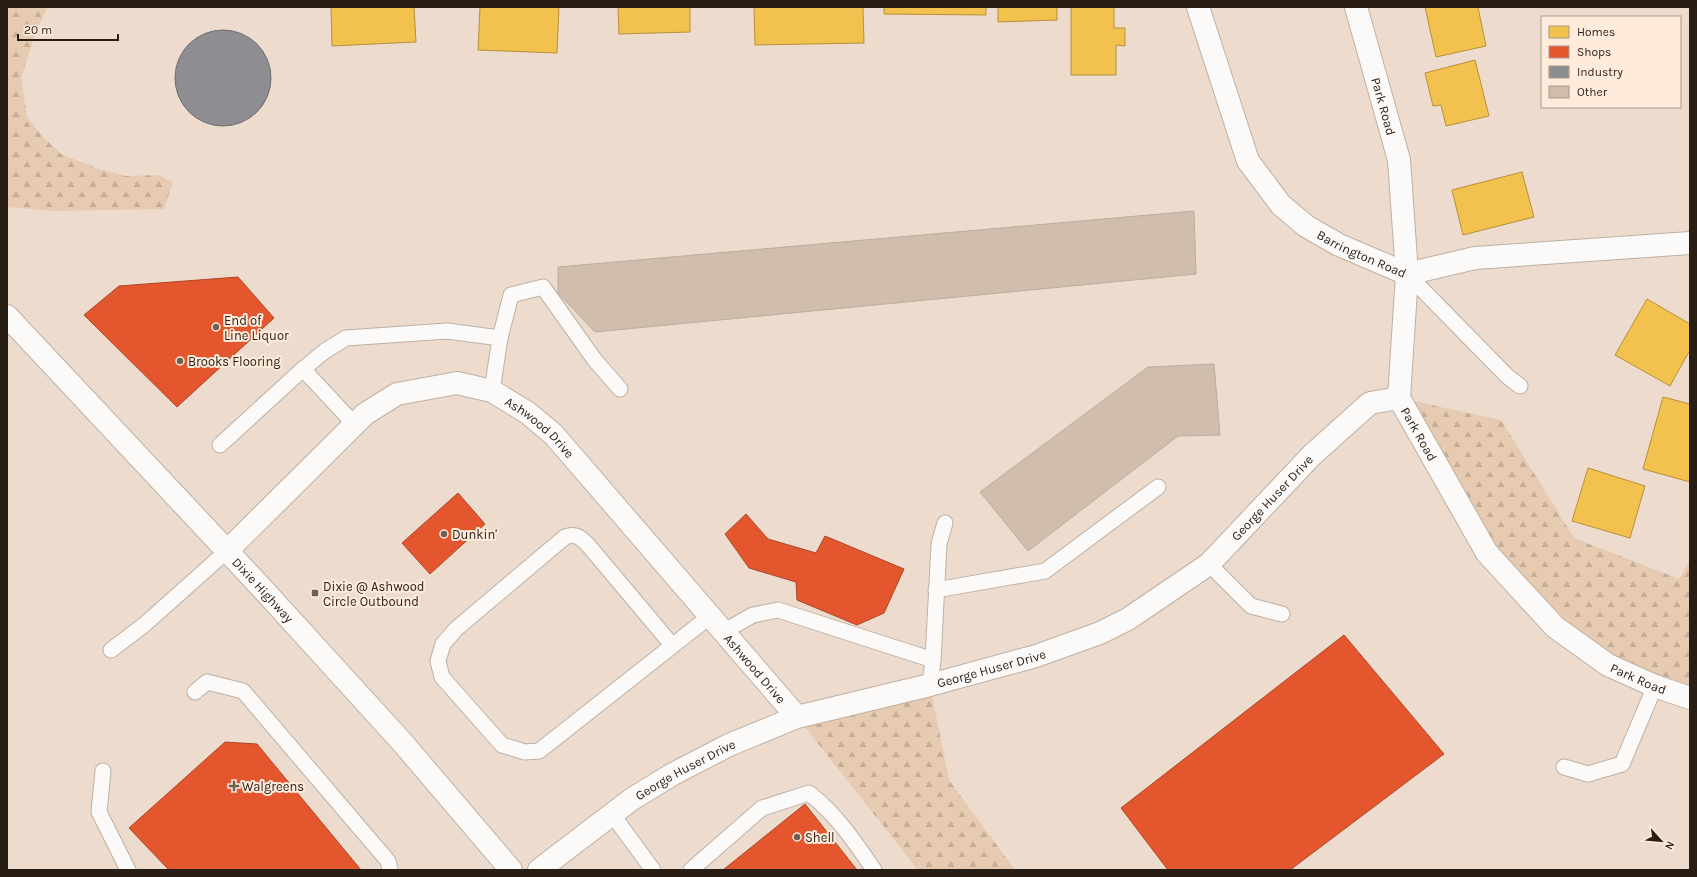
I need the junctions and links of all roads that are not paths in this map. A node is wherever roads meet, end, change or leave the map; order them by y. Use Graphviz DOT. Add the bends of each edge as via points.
graph roads {
  1 [pos="1198,7"];
  2 [pos="1356,7"];
  3 [pos="1690,243"];
  4 [pos="1407,274"];
  5 [pos="555,305"];
  6 [pos="7,316"];
  7 [pos="573,317"];
  8 [pos="587,336"];
  9 [pos="500,338"];
  10 [pos="594,359"];
  11 [pos="303,369"];
  12 [pos="1520,386"];
  13 [pos="620,389"];
  14 [pos="492,392"];
  15 [pos="1399,398"];
  16 [pos="355,425"];
  17 [pos="220,445"];
  18 [pos="1158,487"];
  19 [pos="945,523"];
  20 [pos="228,550"];
  21 [pos="1209,564"];
  22 [pos="936,590"];
  23 [pos="1282,614"];
  24 [pos="716,625"];
  25 [pos="672,645"];
  26 [pos="111,650"];
  27 [pos="933,660"];
  28 [pos="930,685"];
  29 [pos="1655,686"];
  30 [pos="195,692"];
  31 [pos="1690,698"];
  32 [pos="797,717"];
  33 [pos="1564,767"];
  34 [pos="103,771"];
  35 [pos="612,814"];
  36 [pos="128,870"];
  37 [pos="390,870"];
  38 [pos="511,870"];
  39 [pos="539,870"];
  40 [pos="654,870"];
  41 [pos="691,870"];
  42 [pos="874,870"];
  1 -- 4 [label="street, Barrington Road" via="1248,161 1281,205 1306,226 1339,245"];
  2 -- 4 [label="street, Park Road" via="1399,160"];
  3 -- 4 [label="street, Barrington Road" via="1475,258"];
  4 -- 12 [label="lane" via="1507,376"];
  4 -- 15 [label="street, Park Road"];
  5 -- 7 [label="lane" via="565,306"];
  5 -- 9 [label="lane" via="543,287 511,295"];
  5 -- 10 [label="lane"];
  6 -- 20 [label="street, Dixie Highway"];
  8 -- 10 [label="lane" via="596,349"];
  9 -- 11 [label="lane" via="447,331 346,338 324,351"];
  9 -- 14 [label="lane"];
  10 -- 13 [label="lane"];
  11 -- 16 [label="lane"];
  11 -- 17 [label="lane"];
  14 -- 16 [label="street, Ashwood Drive" via="457,383 397,394 365,414"];
  14 -- 24 [label="street, Ashwood Drive" via="554,434"];
  15 -- 21 [label="street, George Huser Drive" via="1370,403 1312,455"];
  15 -- 29 [label="street, Park Road" via="1487,553 1555,627 1608,665"];
  16 -- 20 [label="street, Ashwood Drive"];
  18 -- 22 [label="lane" via="1045,572"];
  19 -- 22 [label="lane" via="939,544"];
  20 -- 26 [label="lane" via="144,625"];
  20 -- 38 [label="street, Dixie Highway" via="402,742"];
  21 -- 23 [label="lane" via="1251,606"];
  21 -- 28 [label="street, George Huser Drive" via="1128,619 1100,633 1036,656"];
  22 -- 27 [label="lane"];
  24 -- 25 [label="lane"];
  24 -- 27 [label="lane" via="778,610"];
  24 -- 32 [label="street, Ashwood Drive"];
  25 -- 25 [label="lane" via="539,751 525,752 502,745 442,677 438,661 443,644 456,629 565,537 573,534 580,536"];
  27 -- 28 [label="lane"];
  28 -- 32 [label="street, George Huser Drive"];
  29 -- 31 [label="street, Park Road"];
  29 -- 33 [label="lane" via="1622,764 1588,774"];
  30 -- 37 [label="lane" via="207,682 242,691 388,861"];
  32 -- 35 [label="street, George Huser Drive" via="729,745 673,774"];
  34 -- 36 [label="lane" via="99,812"];
  35 -- 39 [label="street, George Huser Drive"];
  35 -- 40 [label="lane"];
  41 -- 42 [label="lane" via="762,808 809,792 826,806"];
}
